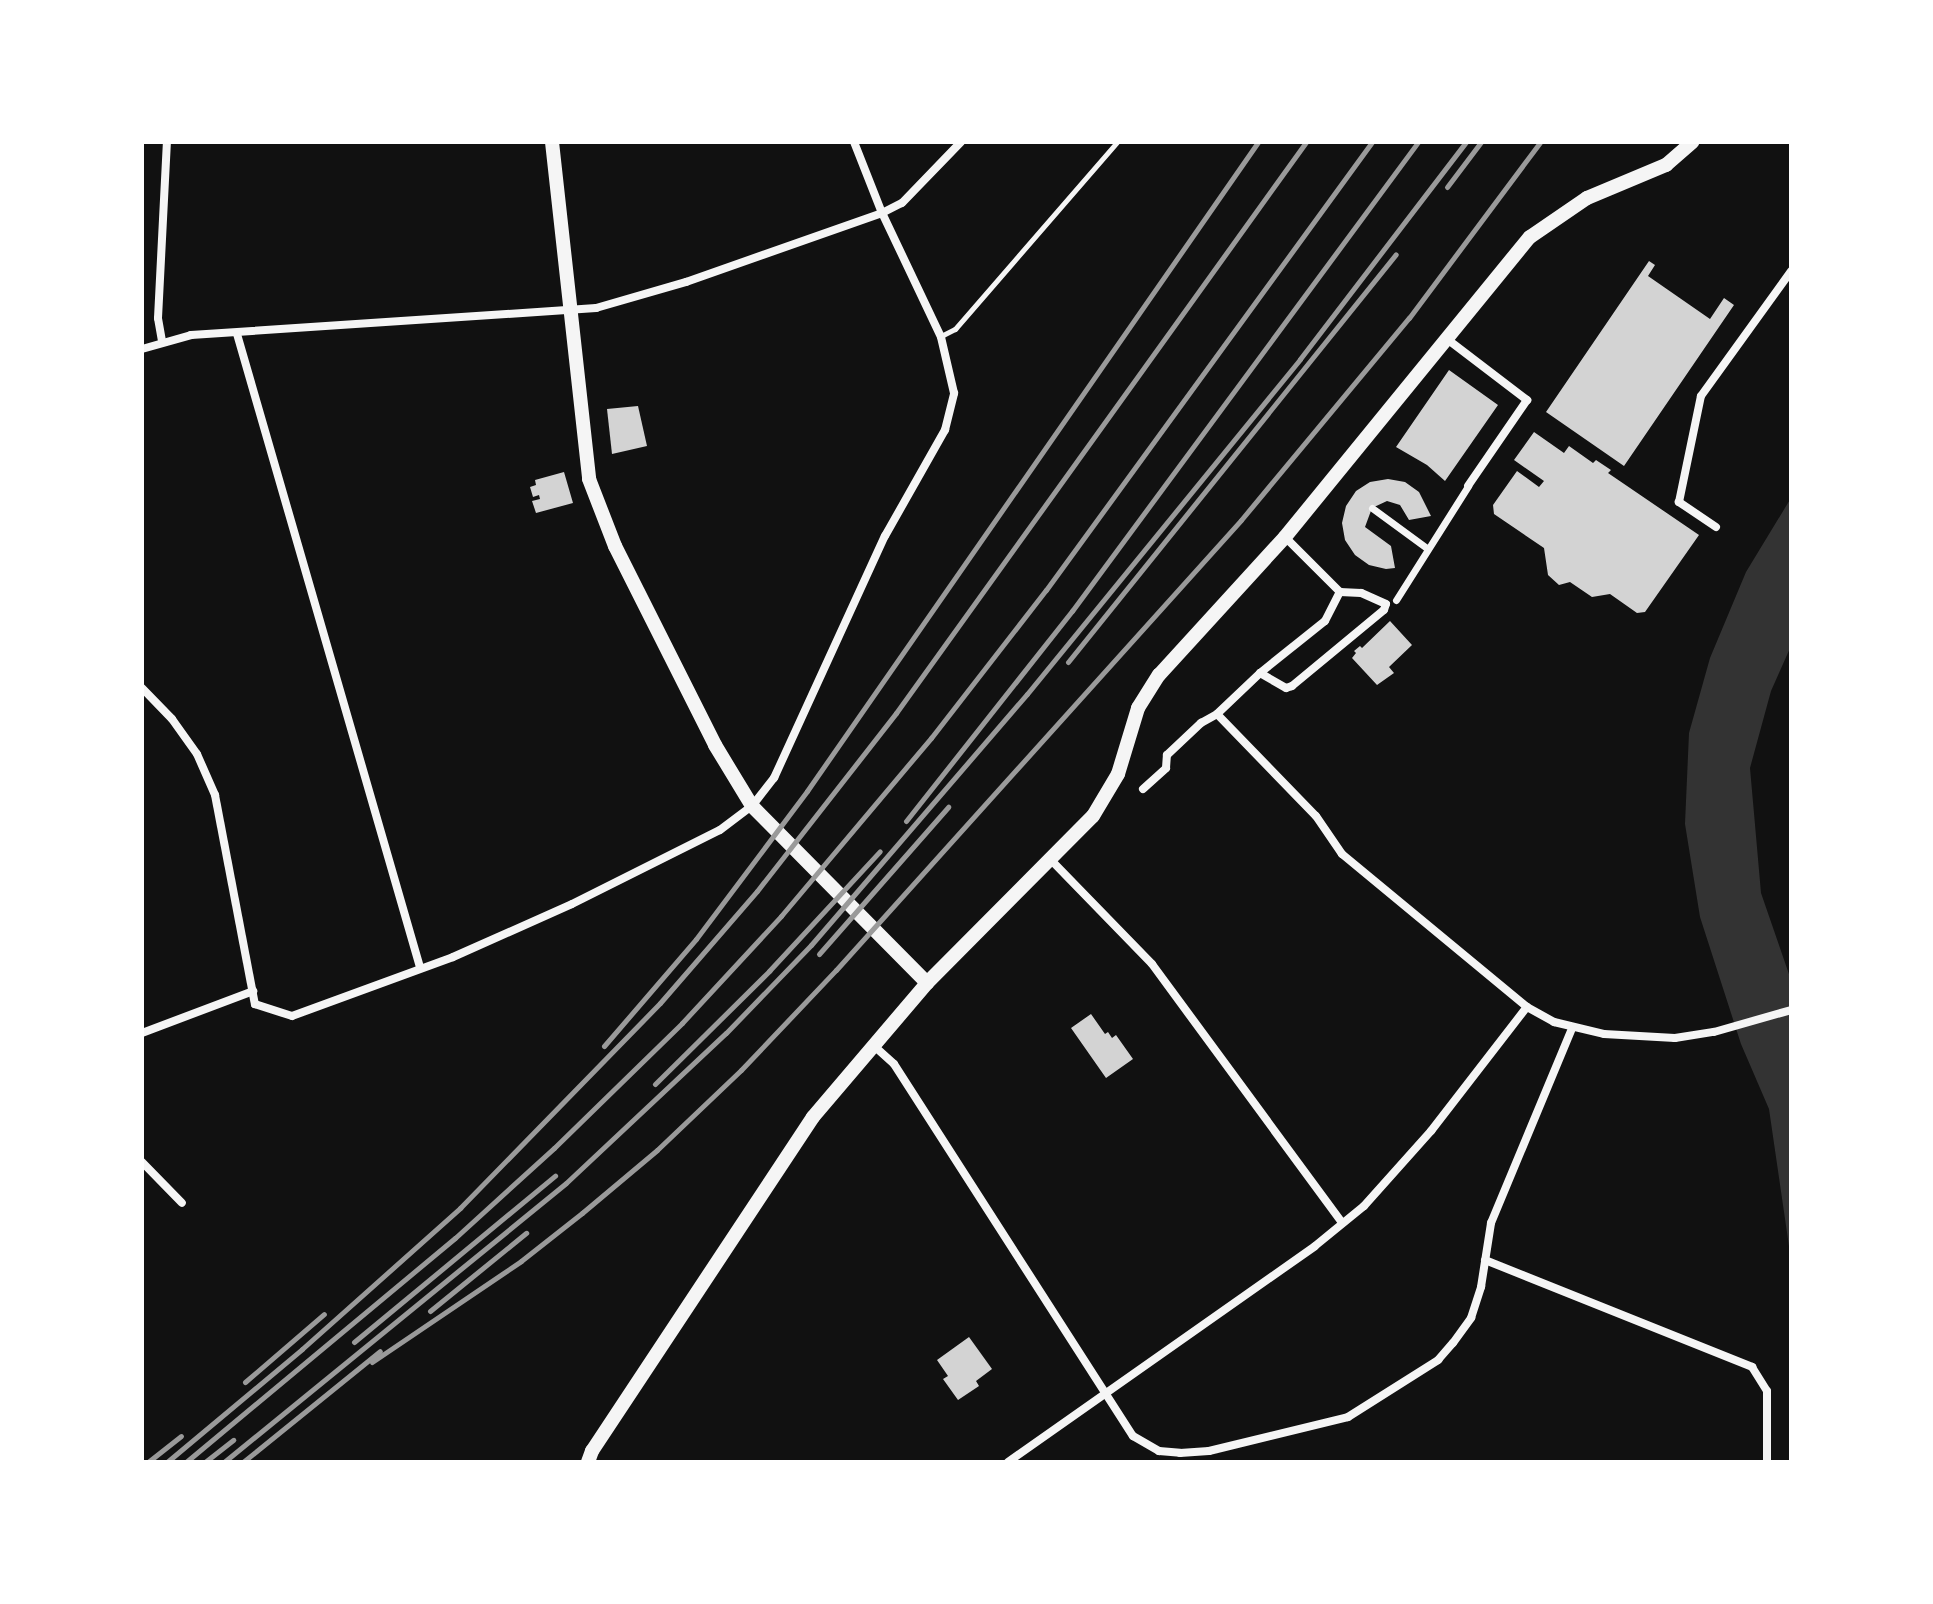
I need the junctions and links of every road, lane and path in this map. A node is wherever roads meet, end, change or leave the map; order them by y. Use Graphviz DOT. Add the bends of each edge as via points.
graph roads {
  1 [pos="167,142"];
  2 [pos="552,142"];
  3 [pos="854,142"];
  4 [pos="961,142"];
  5 [pos="1117,142"];
  6 [pos="1692,142"];
  7 [pos="882,213"];
  8 [pos="1791,271"];
  9 [pos="570,310"];
  10 [pos="237,334"];
  11 [pos="941,337"];
  12 [pos="1447,339"];
  13 [pos="162,341"];
  14 [pos="142,349"];
  15 [pos="1468,486"];
  16 [pos="1372,508"];
  17 [pos="1716,527"];
  18 [pos="1285,537"];
  19 [pos="1428,549"];
  20 [pos="1340,592"];
  21 [pos="1396,600"];
  22 [pos="1260,673"];
  23 [pos="142,688"];
  24 [pos="1217,714"];
  25 [pos="1143,789"];
  26 [pos="752,806"];
  27 [pos="1051,860"];
  28 [pos="420,967"];
  29 [pos="927,983"];
  30 [pos="253,991"];
  31 [pos="1527,1007"];
  32 [pos="1791,1010"];
  33 [pos="1572,1028"];
  34 [pos="142,1033"];
  35 [pos="873,1045"];
  36 [pos="142,1162"];
  37 [pos="182,1203"];
  38 [pos="1342,1223"];
  39 [pos="1485,1260"];
  40 [pos="1108,1394"];
  41 [pos="588,1462"];
  42 [pos="1008,1462"];
  43 [pos="1767,1462"];
  1 -- 13 [label="street" via="158,318"];
  2 -- 9 [label="main road"];
  3 -- 7 [label="street"];
  4 -- 7 [label="street" via="902,203"];
  5 -- 11 [label="lane" via="955,329"];
  6 -- 12 [label="main road" via="1666,165 1587,198 1530,237"];
  7 -- 9 [label="street" via="686,282 596,308"];
  7 -- 11 [label="street"];
  8 -- 17 [label="street" via="1701,396 1679,502"];
  9 -- 10 [label="street"];
  9 -- 26 [label="main road" via="589,479 615,546 715,745"];
  10 -- 13 [label="street"];
  10 -- 28 [label="street"];
  11 -- 26 [label="street" via="954,393 945,430 885,536 774,778"];
  12 -- 15 [label="street" via="1527,400"];
  12 -- 18 [label="main road"];
  13 -- 14 [label="street"];
  15 -- 19 [label="street"];
  16 -- 19 [label="street"];
  18 -- 20 [label="street"];
  18 -- 27 [label="main road" via="1146,693 1108,794"];
  19 -- 21 [label="street"];
  20 -- 22 [label="street" via="1325,621"];
  20 -- 22 [label="street" via="1361,593 1386,604 1292,686 1286,688"];
  22 -- 24 [label="street"];
  23 -- 30 [label="street" via="197,754 215,795"];
  24 -- 25 [label="street" via="1167,755 1166,768"];
  24 -- 31 [label="street" via="1306,805 1342,854"];
  26 -- 28 [label="street" via="720,830 572,904"];
  26 -- 29 [label="main road"];
  27 -- 29 [label="main road"];
  27 -- 38 [label="street" via="1152,964"];
  28 -- 30 [label="street" via="292,1016 255,1004"];
  29 -- 35 [label="main road"];
  30 -- 34 [label="street"];
  31 -- 33 [label="street"];
  31 -- 38 [label="street" via="1431,1131"];
  32 -- 33 [label="street" via="1675,1038"];
  33 -- 39 [label="street" via="1491,1223"];
  35 -- 40 [label="street" via="894,1064"];
  35 -- 41 [label="main road" via="813,1117"];
  36 -- 37 [label="street"];
  38 -- 40 [label="street"];
  39 -- 40 [label="street" via="1471,1318 1453,1343 1438,1360 1348,1417 1209,1451 1159,1451 1133,1436"];
  39 -- 43 [label="street" via="1752,1367 1767,1391"];
  40 -- 42 [label="street"];
}
